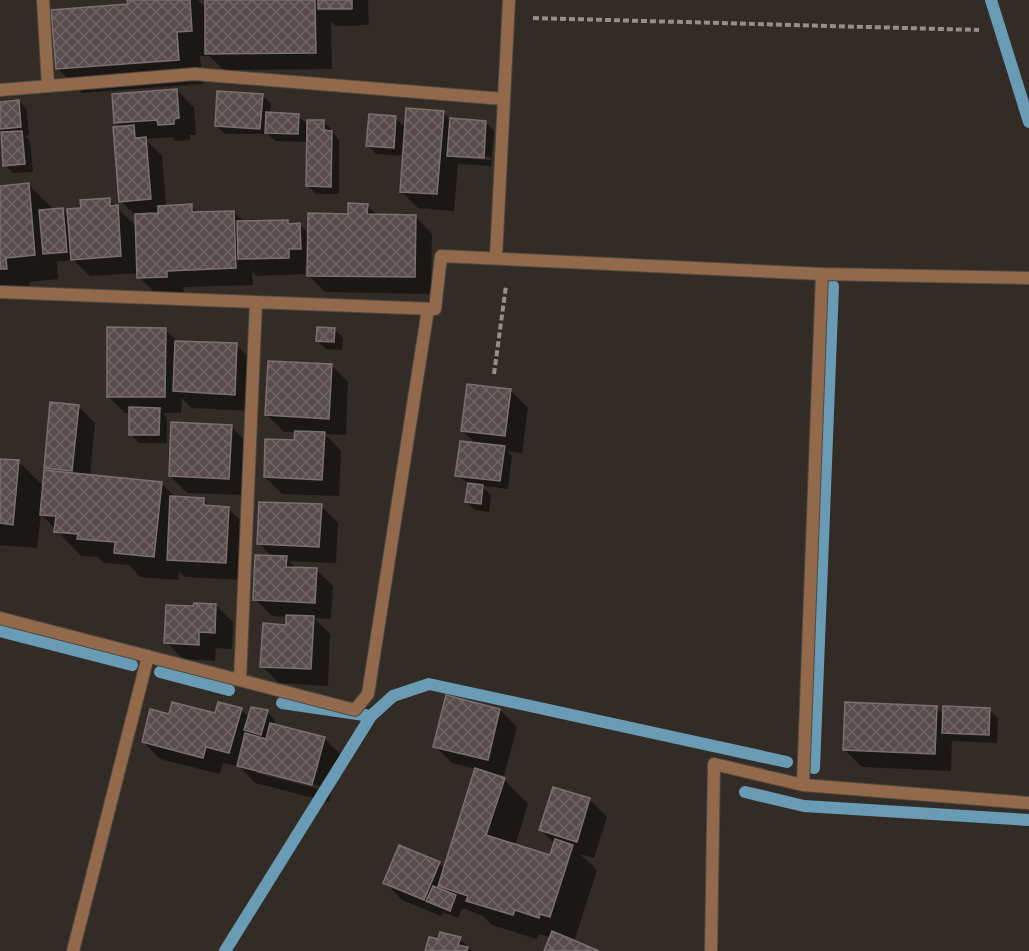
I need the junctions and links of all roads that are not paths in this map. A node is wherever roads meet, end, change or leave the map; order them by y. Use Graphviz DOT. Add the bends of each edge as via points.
graph roads {
  1 [pos="43,0"];
  2 [pos="509,0"];
  3 [pos="48,86"];
  4 [pos="0,90"];
  5 [pos="504,99"];
  6 [pos="496,257"];
  7 [pos="822,274"];
  8 [pos="1029,278"];
  9 [pos="0,292"];
  10 [pos="256,302"];
  11 [pos="428,309"];
  12 [pos="0,618"];
  13 [pos="148,656"];
  14 [pos="240,680"];
  15 [pos="803,785"];
  16 [pos="1029,803"];
  17 [pos="73,951"];
  18 [pos="711,951"];
  1 -- 3 [label="street"];
  2 -- 5 [label="street"];
  3 -- 4 [label="street"];
  3 -- 5 [label="street" via="195,74"];
  5 -- 6 [label="street"];
  6 -- 7 [label="street"];
  6 -- 11 [label="street" via="441,256 435,309"];
  7 -- 8 [label="street"];
  7 -- 15 [label="street"];
  9 -- 10 [label="street"];
  10 -- 11 [label="street"];
  10 -- 14 [label="street"];
  11 -- 14 [label="street" via="368,694 355,710"];
  12 -- 13 [label="street"];
  13 -- 14 [label="street"];
  13 -- 17 [label="street"];
  15 -- 16 [label="street"];
  15 -- 18 [label="street" via="714,764"];
}
